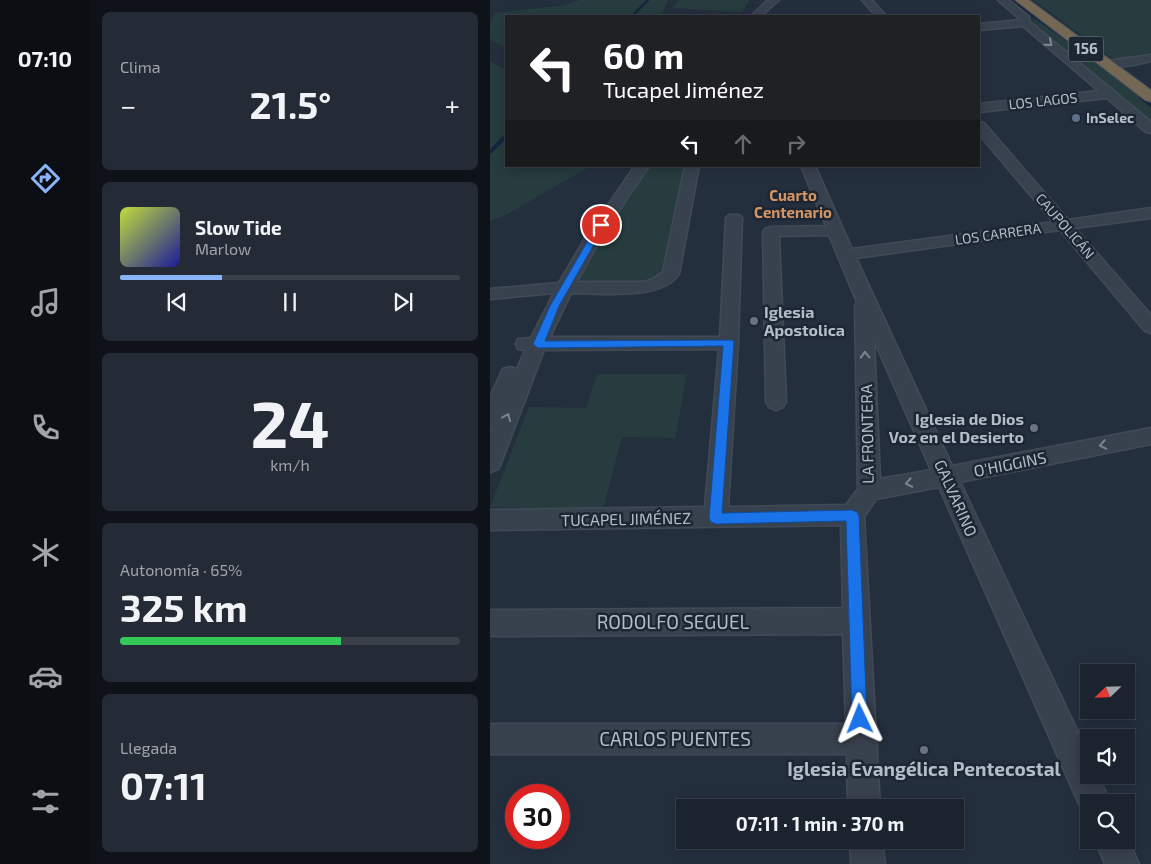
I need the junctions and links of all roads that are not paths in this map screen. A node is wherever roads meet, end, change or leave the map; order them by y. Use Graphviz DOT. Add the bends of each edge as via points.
graph roads {
  1 [pos="774,0"];
  2 [pos="786,0"];
  3 [pos="866,0"];
  4 [pos="1002,0"];
  5 [pos="1021,0"];
  6 [pos="1030,0"];
  7 [pos="757,15"];
  8 [pos="769,15"];
  9 [pos="880,15"];
  10 [pos="1024,23"];
  11 [pos="980,27"];
  12 [pos="1151,58"];
  13 [pos="1117,69"];
  14 [pos="1151,70"];
  15 [pos="1082,72"];
  16 [pos="1151,89"];
  17 [pos="1108,94"];
  18 [pos="1151,97"];
  19 [pos="980,108"];
  20 [pos="980,127"];
  21 [pos="1151,129"];
  22 [pos="626,167"];
  23 [pos="641,167"];
  24 [pos="692,167"];
  25 [pos="808,167"];
  26 [pos="1151,213"];
  27 [pos="734,218"];
  28 [pos="1065,225"];
  29 [pos="834,230"];
  30 [pos="845,255"];
  31 [pos="557,287"];
  32 [pos="490,294"];
  33 [pos="863,295"];
  34 [pos="1151,327"];
  35 [pos="729,342"];
  36 [pos="530,344"];
  37 [pos="776,402"];
  38 [pos="490,420"];
  39 [pos="1151,436"];
  40 [pos="490,463"];
  41 [pos="946,476"];
  42 [pos="869,491"];
  43 [pos="852,516"];
  44 [pos="716,518"];
  45 [pos="490,520"];
  46 [pos="856,621"];
  47 [pos="490,623"];
  48 [pos="490,739"];
  49 [pos="860,739"];
  50 [pos="1090,794"];
  51 [pos="863,799"];
  52 [pos="867,849"];
  53 [pos="1115,849"];
  54 [pos="868,864"];
  55 [pos="1122,864"];
  1 -- 7 [label="street"];
  2 -- 8 [label="street"];
  3 -- 9 [label="street"];
  4 -- 10 [label="street" via="1026,19"];
  5 -- 13 [label="highway, 156"];
  6 -- 13 [label="highway, 156"];
  10 -- 11 [label="street"];
  10 -- 15 [label="street, one-way"];
  12 -- 13 [label="street"];
  13 -- 14 [label="street"];
  13 -- 15 [label="street"];
  13 -- 16 [label="highway, 156"];
  13 -- 18 [label="highway, 156"];
  15 -- 17 [label="street"];
  17 -- 19 [label="street, LOS LAGOS"];
  17 -- 21 [label="street"];
  20 -- 28 [label="street, CAUPOLICÁN"];
  22 -- 31 [label="street" via="586,223"];
  23 -- 31 [label="street"];
  24 -- 31 [label="street" via="671,274 667,278 647,287"];
  25 -- 29 [label="street, GALVARINO"];
  26 -- 28 [label="street, LOS CARRERA"];
  27 -- 35 [label="street"];
  28 -- 30 [label="street, LOS CARRERA"];
  28 -- 34 [label="street, CAUPOLICÁN"];
  29 -- 30 [label="street, GALVARINO"];
  29 -- 37 [label="street" via="771,232"];
  30 -- 33 [label="street, GALVARINO"];
  31 -- 32 [label="street"];
  31 -- 36 [label="street" via="554,306"];
  33 -- 41 [label="street, GALVARINO"];
  42 -- 33 [label="street, LA FRONTERA, one-way"];
  35 -- 36 [label="street"];
  35 -- 44 [label="street"];
  36 -- 38 [label="street"];
  40 -- 36 [label="street, one-way"];
  39 -- 41 [label="street, O'HIGGINS, one-way"];
  41 -- 42 [label="street, O'HIGGINS, one-way"];
  41 -- 50 [label="street, GALVARINO"];
  42 -- 43 [label="street, LA FRONTERA"];
  43 -- 44 [label="street, TUCAPEL JIMÉNEZ"];
  43 -- 46 [label="street"];
  44 -- 45 [label="street, TUCAPEL JIMÉNEZ"];
  46 -- 47 [label="street, RODOLFO SEGUEL"];
  46 -- 49 [label="street"];
  48 -- 49 [label="street, CARLOS PUENTES"];
  49 -- 51 [label="street"];
  52 -- 54 [label="street"];
  53 -- 55 [label="street"];
}
